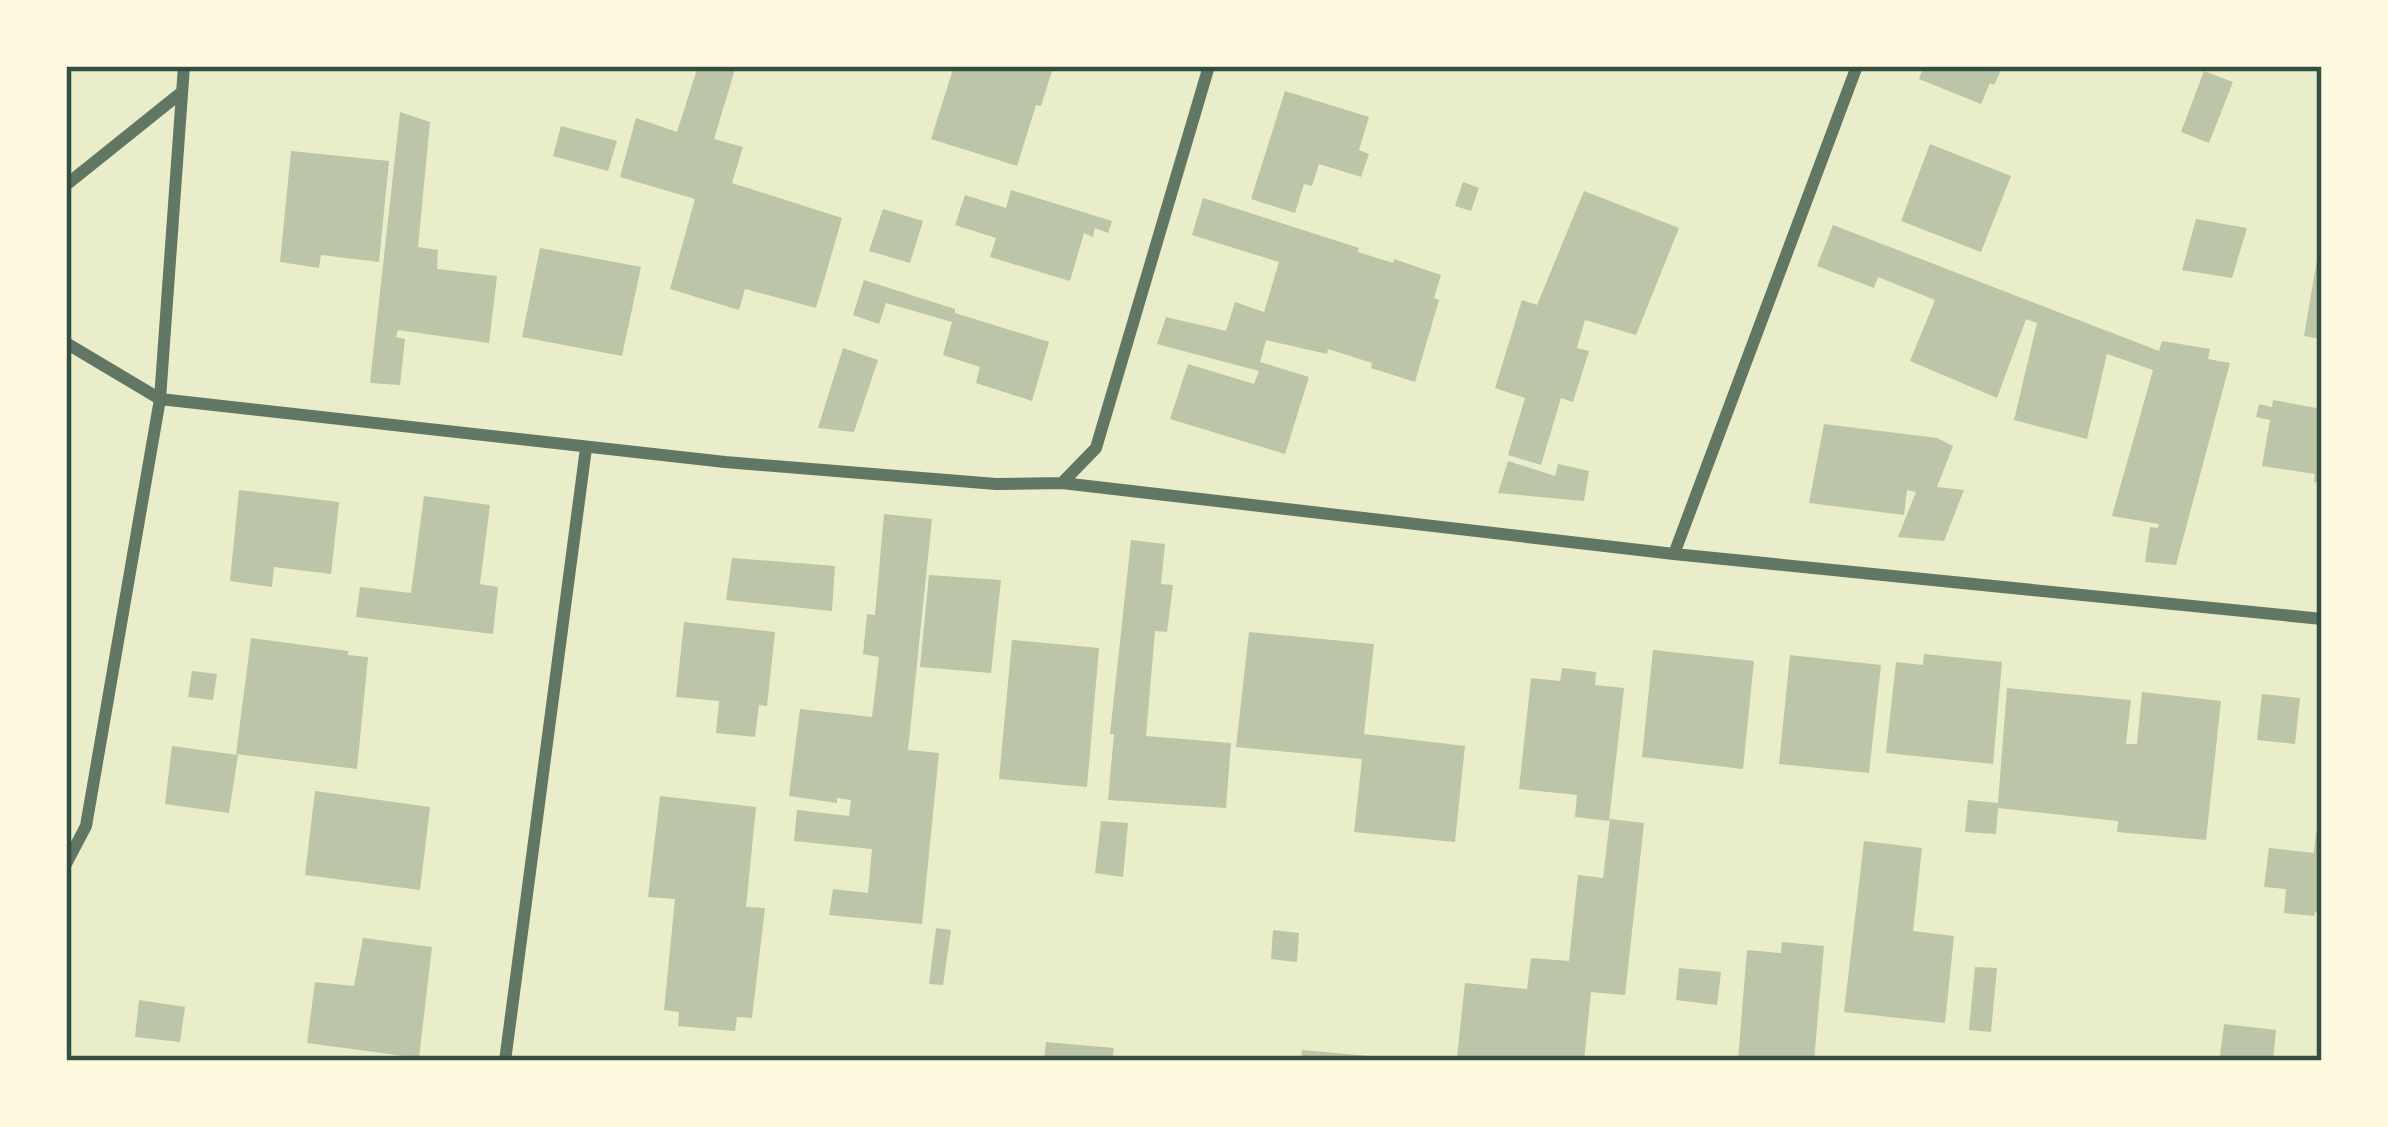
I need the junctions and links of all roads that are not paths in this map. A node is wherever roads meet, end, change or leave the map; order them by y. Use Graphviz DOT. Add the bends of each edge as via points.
graph roads {
  1 [pos="184,66"];
  2 [pos="1209,66"];
  3 [pos="1857,66"];
  4 [pos="182,92"];
  5 [pos="66,185"];
  6 [pos="66,344"];
  7 [pos="160,400"];
  8 [pos="586,448"];
  9 [pos="1062,483"];
  10 [pos="1674,554"];
  11 [pos="2322,619"];
  12 [pos="66,864"];
  13 [pos="505,1061"];
  1 -- 4 [label="street"];
  2 -- 9 [label="street" via="1096,448"];
  3 -- 10 [label="street"];
  4 -- 5 [label="street"];
  4 -- 7 [label="street"];
  6 -- 7 [label="street"];
  7 -- 8 [label="street"];
  7 -- 12 [label="street" via="86,826"];
  8 -- 9 [label="street"];
  8 -- 13 [label="street"];
  9 -- 10 [label="street"];
  10 -- 11 [label="street"];
}
